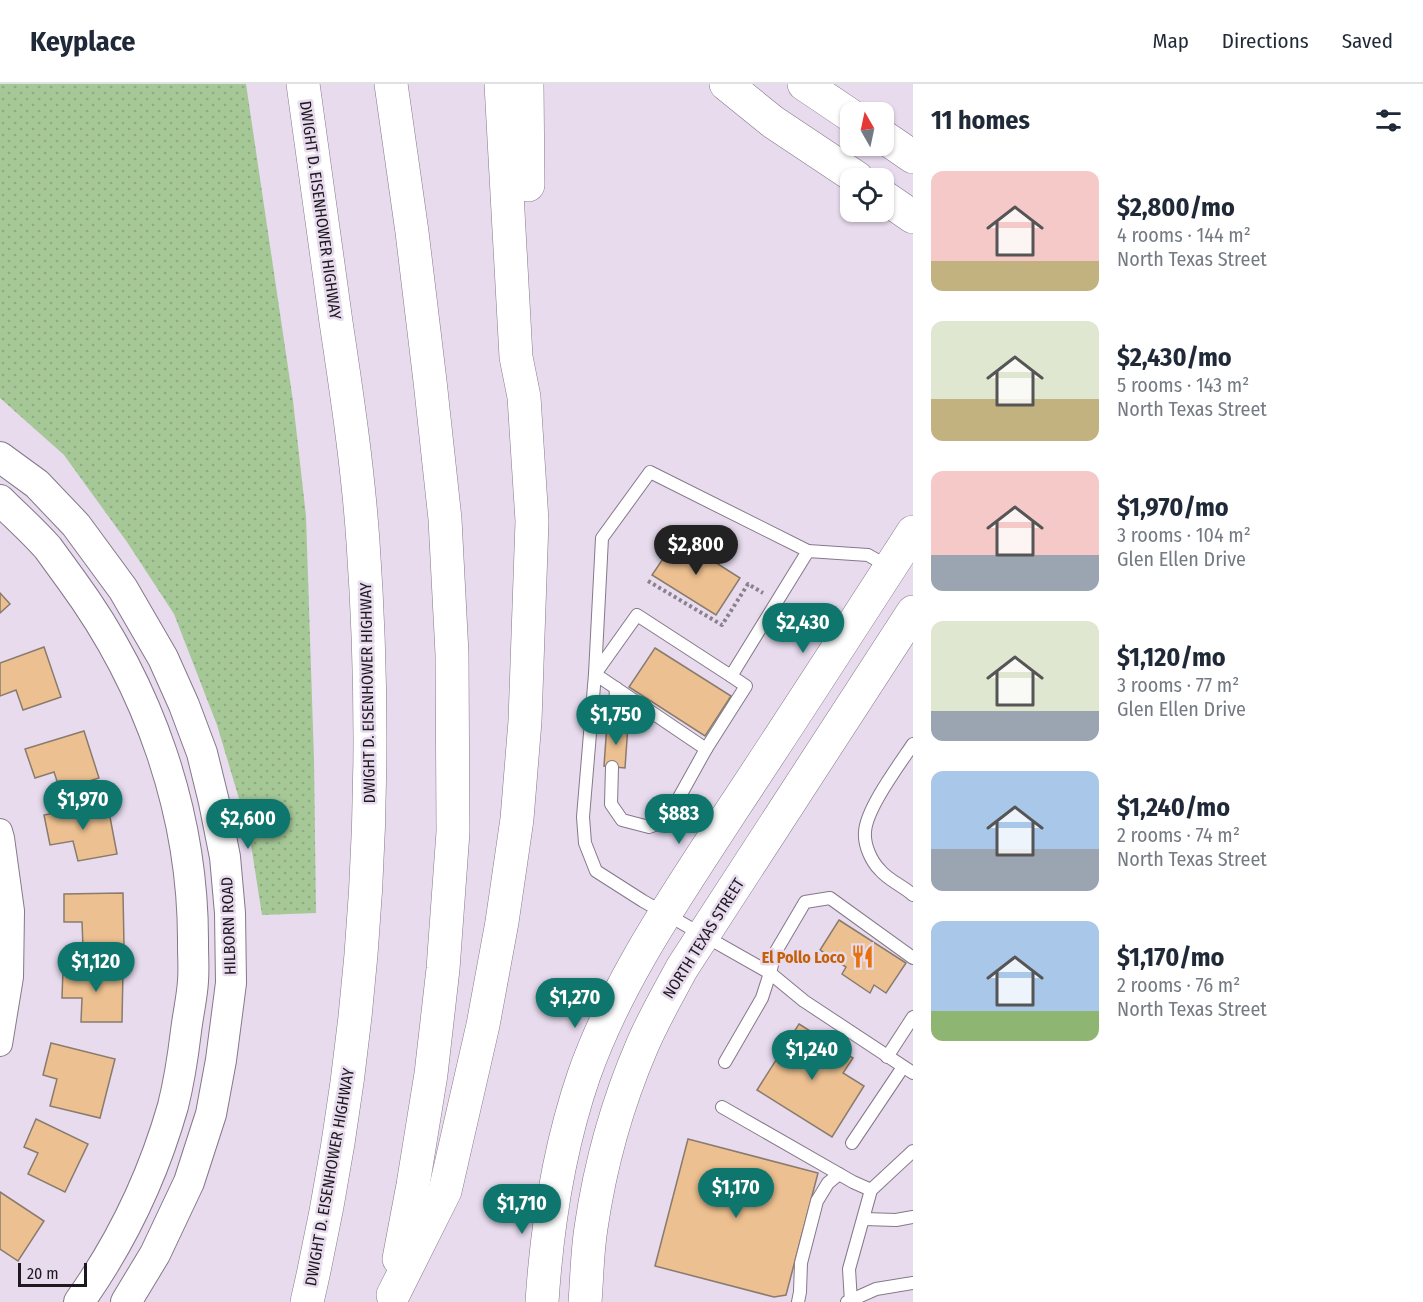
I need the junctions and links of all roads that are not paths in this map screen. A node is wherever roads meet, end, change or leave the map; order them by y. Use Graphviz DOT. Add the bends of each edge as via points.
graph roads {
  1 [pos="303,84"];
  2 [pos="391,84"];
  3 [pos="501,84"];
  4 [pos="527,84"];
  5 [pos="726,84"];
  6 [pos="804,84"];
  7 [pos="840,108"];
  8 [pos="894,144"];
  9 [pos="913,157"];
  10 [pos="842,168"];
  11 [pos="894,204"];
  12 [pos="913,217"];
  13 [pos="525,397"];
  14 [pos="0,457"];
  15 [pos="0,500"];
  16 [pos="913,532"];
  17 [pos="808,551"];
  18 [pos="890,568"];
  19 [pos="913,612"];
  20 [pos="595,674"];
  21 [pos="731,676"];
  22 [pos="615,688"];
  23 [pos="614,724"];
  24 [pos="913,744"];
  25 [pos="706,750"];
  26 [pos="612,767"];
  27 [pos="0,831"];
  28 [pos="913,895"];
  29 [pos="666,914"];
  30 [pos="703,936"];
  31 [pos="913,958"];
  32 [pos="770,973"];
  33 [pos="913,1017"];
  34 [pos="0,1044"];
  35 [pos="887,1057"];
  36 [pos="725,1062"];
  37 [pos="908,1070"];
  38 [pos="722,1107"];
  39 [pos="852,1143"];
  40 [pos="913,1151"];
  41 [pos="839,1174"];
  42 [pos="871,1190"];
  43 [pos="913,1217"];
  44 [pos="864,1219"];
  45 [pos="913,1283"];
  46 [pos="392,1299"];
  47 [pos="850,1301"];
  48 [pos="79,1302"];
  49 [pos="126,1302"];
  50 [pos="307,1302"];
  51 [pos="542,1302"];
  52 [pos="585,1302"];
  53 [pos="798,1302"];
  1 -- 50 [label="main road, DWIGHT D. EISENHOWER HIGHWAY" via="348,404 363,540 369,666 369,840 361,960 333,1173"];
  2 -- 46 [label="main road" via="421,301 445,519 452,654 453,796 443,969 431,1074"];
  3 -- 13 [label="main road" via="516,357"];
  4 -- 13 [label="main road" via="529,359"];
  5 -- 10 [label="main road" via="773,122"];
  6 -- 7 [label="main road"];
  8 -- 9 [label="main road"];
  11 -- 12 [label="main road"];
  13 -- 46 [label="main road" via="532,521 526,710 517,819 502,922 445,1191"];
  14 -- 49 [label="street, HILBORN ROAD" via="37,484 76,525 123,589 158,648 202,753 225,857 231,983 211,1114 189,1182 156,1254"];
  15 -- 48 [label="street, HILBORN ROAD" via="47,548 90,606 126,668 166,765 188,861 193,981 173,1105 155,1161 120,1238"];
  16 -- 18 [label="main road"];
  17 -- 18 [label="lane" via="868,555"];
  17 -- 20 [label="lane" via="650,472 602,538"];
  17 -- 21 [label="lane"];
  18 -- 29 [label="main road"];
  19 -- 30 [label="main road, NORTH TEXAS STREET"];
  20 -- 21 [label="lane" via="637,615"];
  20 -- 22 [label="lane"];
  20 -- 29 [label="lane" via="583,818 585,843 596,871"];
  21 -- 25 [label="lane" via="747,686"];
  22 -- 23 [label="lane"];
  22 -- 25 [label="lane"];
  24 -- 28 [label="lane" via="867,817 864,833 868,852 880,871"];
  25 -- 26 [label="lane" via="666,821 649,827 622,820 611,804"];
  27 -- 34 [label="street" via="12,911 11,977"];
  29 -- 30 [label="lane"];
  29 -- 51 [label="main road" via="621,990 584,1075 558,1175"];
  30 -- 32 [label="lane"];
  30 -- 52 [label="main road, NORTH TEXAS STREET" via="660,1008 624,1093 597,1196"];
  31 -- 32 [label="lane" via="830,898 805,902 775,953"];
  32 -- 35 [label="lane"];
  32 -- 36 [label="lane" via="762,998"];
  33 -- 35 [label="lane"];
  35 -- 37 [label="lane"];
  37 -- 39 [label="lane"];
  38 -- 41 [label="lane"];
  40 -- 42 [label="lane"];
  41 -- 42 [label="lane"];
  41 -- 53 [label="lane" via="817,1201 801,1263"];
  42 -- 44 [label="lane"];
  43 -- 44 [label="lane"];
  44 -- 47 [label="lane" via="849,1269"];
  45 -- 47 [label="lane" via="876,1289"];
}
